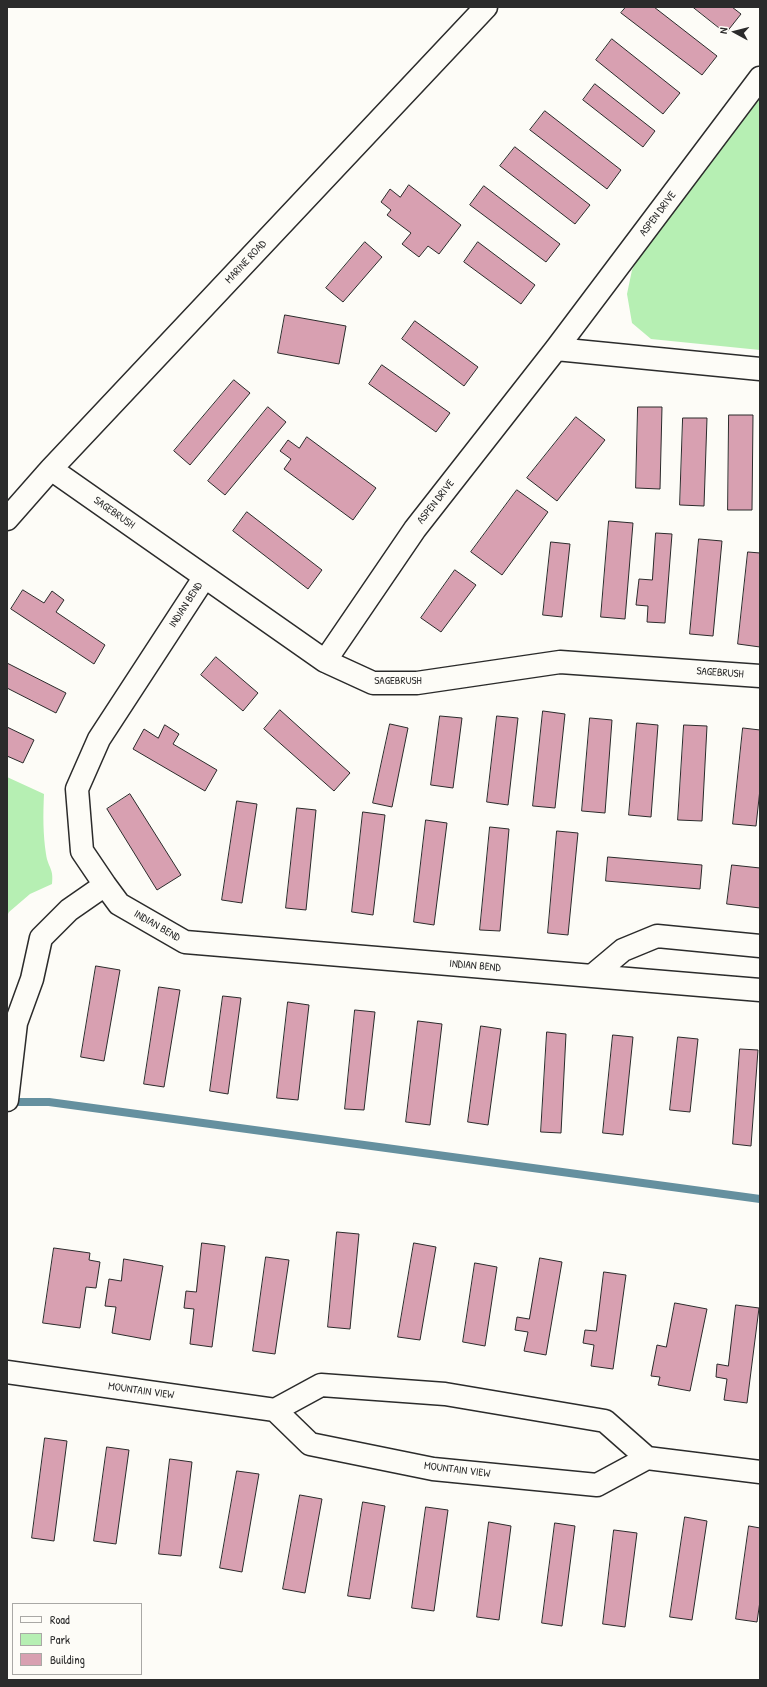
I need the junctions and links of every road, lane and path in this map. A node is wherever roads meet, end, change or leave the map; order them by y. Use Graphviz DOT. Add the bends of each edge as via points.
graph roads {
  1 [pos="486,7"];
  2 [pos="760,78"];
  3 [pos="556,349"];
  4 [pos="760,369"];
  5 [pos="51,469"];
  6 [pos="7,519"];
  7 [pos="204,578"];
  8 [pos="325,661"];
  9 [pos="760,676"];
  10 [pos="105,885"];
  11 [pos="760,946"];
  12 [pos="592,976"];
  13 [pos="760,990"];
  14 [pos="11,1023"];
  15 [pos="7,1095"];
  16 [pos="7,1372"];
  17 [pos="275,1410"];
  18 [pos="647,1458"];
  19 [pos="760,1472"];
  1 -- 5 [label="street, MARINE ROAD"];
  2 -- 3 [label="street, ASPEN DRIVE"];
  3 -- 4 [label="street"];
  3 -- 8 [label="street, ASPEN DRIVE" via="416,528"];
  5 -- 6 [label="street, MARINE ROAD"];
  5 -- 7 [label="street, SAGEBRUSH"];
  7 -- 8 [label="street, SAGEBRUSH"];
  7 -- 10 [label="street, INDIAN BEND" via="100,739 77,789 82,852"];
  8 -- 9 [label="street, SAGEBRUSH" via="373,683 417,683 560,662"];
  10 -- 12 [label="street, INDIAN BEND" via="119,904 185,942"];
  10 -- 14 [label="street" via="69,910 41,938 32,979"];
  11 -- 12 [label="street" via="657,936 623,950"];
  12 -- 13 [label="street, INDIAN BEND"];
  14 -- 15 [label="street"];
  16 -- 17 [label="street, MOUNTAIN VIEW"];
  17 -- 18 [label="street" via="321,1385 445,1394 605,1421"];
  17 -- 18 [label="street, MOUNTAIN VIEW" via="310,1444 434,1469 597,1485"];
  18 -- 19 [label="street"];
}
